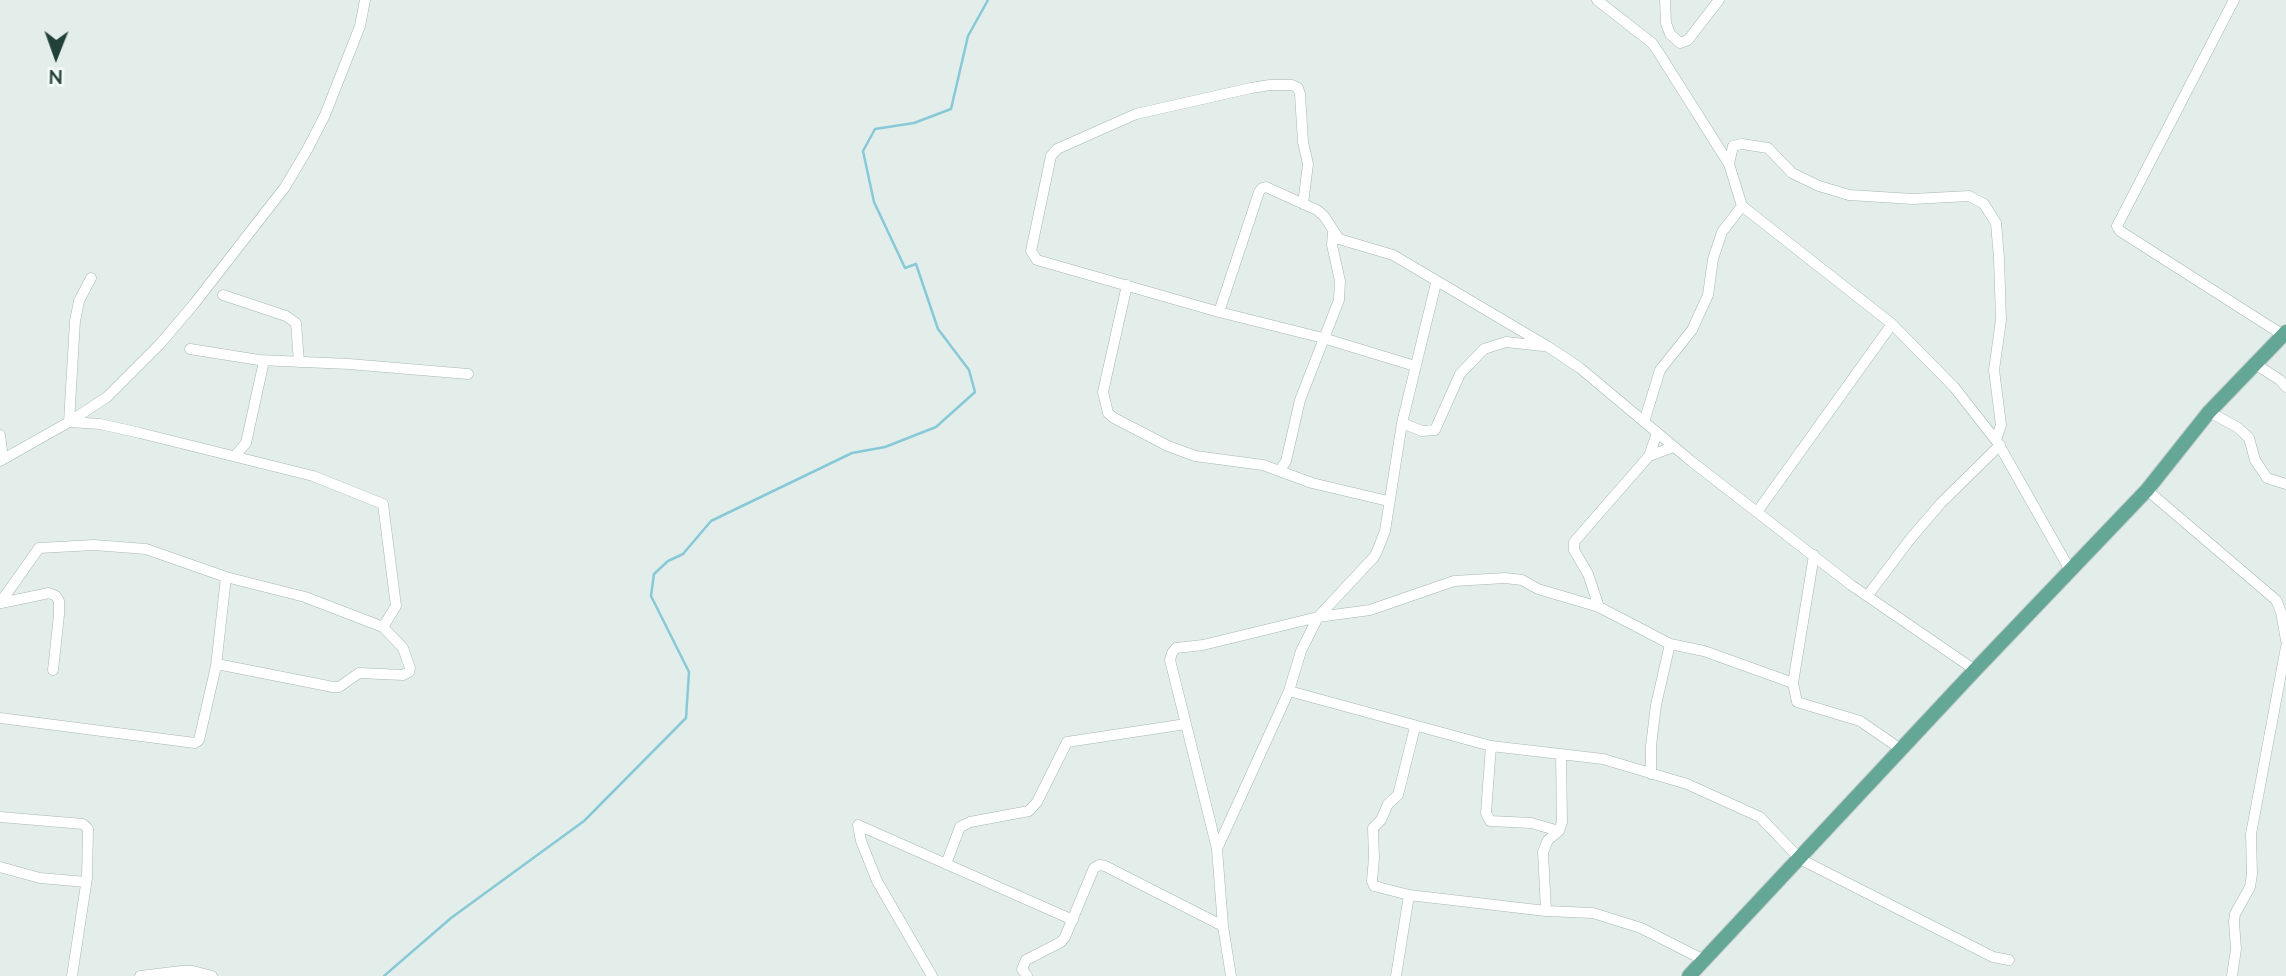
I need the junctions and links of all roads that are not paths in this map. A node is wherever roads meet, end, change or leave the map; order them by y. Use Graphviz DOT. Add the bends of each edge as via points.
graph roads {
  1 [pos="365,0"];
  2 [pos="1597,0"];
  3 [pos="1665,0"];
  4 [pos="1719,0"];
  5 [pos="2234,0"];
  6 [pos="1729,164"];
  7 [pos="1303,204"];
  8 [pos="1742,206"];
  9 [pos="1333,233"];
  10 [pos="91,278"];
  11 [pos="1436,283"];
  12 [pos="1127,285"];
  13 [pos="223,296"];
  14 [pos="1219,312"];
  15 [pos="1892,324"];
  16 [pos="2284,334"];
  17 [pos="1323,338"];
  18 [pos="1547,346"];
  19 [pos="190,349"];
  20 [pos="264,361"];
  21 [pos="299,362"];
  22 [pos="2255,364"];
  23 [pos="1415,366"];
  24 [pos="468,374"];
  25 [pos="2286,387"];
  26 [pos="2209,412"];
  27 [pos="69,422"];
  28 [pos="1644,422"];
  29 [pos="1402,423"];
  30 [pos="1657,433"];
  31 [pos="0,435"];
  32 [pos="1998,442"];
  33 [pos="1673,447"];
  34 [pos="235,456"];
  35 [pos="1649,456"];
  36 [pos="1,460"];
  37 [pos="1280,470"];
  38 [pos="2286,484"];
  39 [pos="2147,490"];
  40 [pos="1388,501"];
  41 [pos="1757,512"];
  42 [pos="1814,555"];
  43 [pos="2070,570"];
  44 [pos="226,577"];
  45 [pos="1868,595"];
  46 [pos="1,603"];
  47 [pos="1599,607"];
  48 [pos="1318,617"];
  49 [pos="383,627"];
  50 [pos="2286,640"];
  51 [pos="1670,644"];
  52 [pos="2286,647"];
  53 [pos="216,666"];
  54 [pos="54,670"];
  55 [pos="1975,670"];
  56 [pos="1793,684"];
  57 [pos="1289,691"];
  58 [pos="0,718"];
  59 [pos="1186,724"];
  60 [pos="1415,727"];
  61 [pos="1491,746"];
  62 [pos="1902,750"];
  63 [pos="1561,755"];
  64 [pos="1651,774"];
  65 [pos="0,817"];
  66 [pos="1559,831"];
  67 [pos="1217,849"];
  68 [pos="1800,859"];
  69 [pos="946,864"];
  70 [pos="0,867"];
  71 [pos="86,881"];
  72 [pos="1409,894"];
  73 [pos="1546,911"];
  74 [pos="1073,920"];
  75 [pos="1223,926"];
  76 [pos="1704,960"];
  77 [pos="2009,960"];
  78 [pos="72,976"];
  79 [pos="141,976"];
  80 [pos="212,976"];
  81 [pos="932,976"];
  82 [pos="1027,976"];
  83 [pos="1231,976"];
  84 [pos="1396,976"];
  85 [pos="1689,976"];
  86 [pos="2232,976"];
  1 -- 27 [label="street" via="360,26 325,115 285,187 160,344 107,397"];
  2 -- 6 [label="street" via="1652,43"];
  3 -- 4 [label="street" via="1666,23 1680,43 1688,40"];
  5 -- 16 [label="street" via="2117,226"];
  6 -- 8 [label="street"];
  6 -- 32 [label="street" via="1733,146 1768,148 1792,173 1849,195 1913,200 1969,196 1984,204 1996,223 2001,320 1994,370 2001,425"];
  7 -- 9 [label="street" via="1324,216"];
  7 -- 12 [label="street" via="1308,164 1300,94 1292,85 1251,88 1136,114 1057,149 1051,156 1033,256"];
  7 -- 14 [label="street" via="1262,188"];
  8 -- 15 [label="street"];
  8 -- 28 [label="street" via="1722,232 1708,295 1692,330 1660,370"];
  9 -- 11 [label="street" via="1339,240 1393,255"];
  9 -- 17 [label="street" via="1339,300"];
  10 -- 27 [label="street" via="75,321"];
  11 -- 18 [label="street"];
  11 -- 23 [label="street"];
  12 -- 14 [label="street"];
  12 -- 37 [label="street" via="1102,392 1108,413 1195,456"];
  13 -- 21 [label="street" via="296,323"];
  14 -- 17 [label="street"];
  15 -- 32 [label="street" via="1954,387"];
  15 -- 41 [label="street"];
  16 -- 22 [label="main road"];
  17 -- 23 [label="street"];
  17 -- 37 [label="street"];
  18 -- 28 [label="street"];
  18 -- 29 [label="street" via="1506,342 1484,349 1460,374 1436,430 1422,431"];
  19 -- 20 [label="street"];
  20 -- 21 [label="street"];
  20 -- 34 [label="street" via="246,443"];
  21 -- 24 [label="street"];
  22 -- 25 [label="street"];
  22 -- 26 [label="main road"];
  23 -- 29 [label="street"];
  26 -- 38 [label="street" via="2249,438 2255,460 2267,478"];
  26 -- 39 [label="main road"];
  27 -- 34 [label="street" via="100,424"];
  27 -- 36 [label="street"];
  28 -- 30 [label="street"];
  29 -- 40 [label="street"];
  30 -- 33 [label="street"];
  30 -- 35 [label="street"];
  31 -- 36 [label="street"];
  32 -- 43 [label="street"];
  32 -- 45 [label="street" via="1911,538"];
  33 -- 35 [label="street"];
  33 -- 41 [label="street"];
  34 -- 49 [label="street" via="313,476 383,504 396,606"];
  35 -- 47 [label="street" via="1574,542"];
  37 -- 40 [label="street" via="1312,483"];
  39 -- 43 [label="main road"];
  39 -- 50 [label="street" via="2276,600"];
  40 -- 48 [label="street" via="1385,531 1374,557"];
  41 -- 42 [label="street"];
  42 -- 45 [label="street"];
  42 -- 56 [label="street"];
  43 -- 55 [label="main road"];
  44 -- 46 [label="street" via="146,549 94,545 39,548"];
  44 -- 49 [label="street" via="305,597"];
  44 -- 53 [label="street"];
  45 -- 55 [label="street"];
  46 -- 54 [label="street" via="49,593 59,601"];
  47 -- 48 [label="street" via="1522,580 1482,578 1454,580 1370,610"];
  47 -- 51 [label="street"];
  48 -- 57 [label="street"];
  48 -- 59 [label="street" via="1176,648 1170,660"];
  49 -- 53 [label="street" via="407,654 409,672 403,675 359,673 333,687"];
  51 -- 56 [label="street" via="1704,651"];
  51 -- 64 [label="street" via="1656,705"];
  52 -- 86 [label="street" via="2251,834 2250,887 2235,914"];
  53 -- 58 [label="street" via="195,743"];
  55 -- 62 [label="main road"];
  56 -- 62 [label="street" via="1797,702 1860,722"];
  57 -- 60 [label="street"];
  57 -- 67 [label="street"];
  59 -- 67 [label="street"];
  59 -- 69 [label="street" via="1067,742 1037,802 1028,811 960,827"];
  60 -- 61 [label="street"];
  60 -- 72 [label="street" via="1398,795 1373,828 1374,886"];
  61 -- 63 [label="street"];
  61 -- 66 [label="street" via="1486,813 1490,821 1531,823"];
  62 -- 68 [label="main road"];
  63 -- 64 [label="street" via="1603,759"];
  63 -- 66 [label="street"];
  64 -- 68 [label="street" via="1751,811"];
  65 -- 71 [label="street" via="86,826"];
  66 -- 73 [label="street" via="1548,840 1544,852"];
  67 -- 75 [label="street"];
  68 -- 76 [label="main road"];
  68 -- 77 [label="street" via="1993,957"];
  69 -- 74 [label="street"];
  69 -- 81 [label="street" via="858,825 877,881"];
  70 -- 71 [label="street" via="40,878"];
  71 -- 78 [label="street"];
  72 -- 73 [label="street"];
  72 -- 84 [label="street"];
  73 -- 76 [label="street" via="1610,918 1641,928"];
  74 -- 75 [label="street" via="1099,865"];
  74 -- 82 [label="street" via="1061,942 1026,960 1022,968"];
  75 -- 83 [label="street"];
  76 -- 85 [label="main road"];
  79 -- 80 [label="street" via="182,971"];
}
